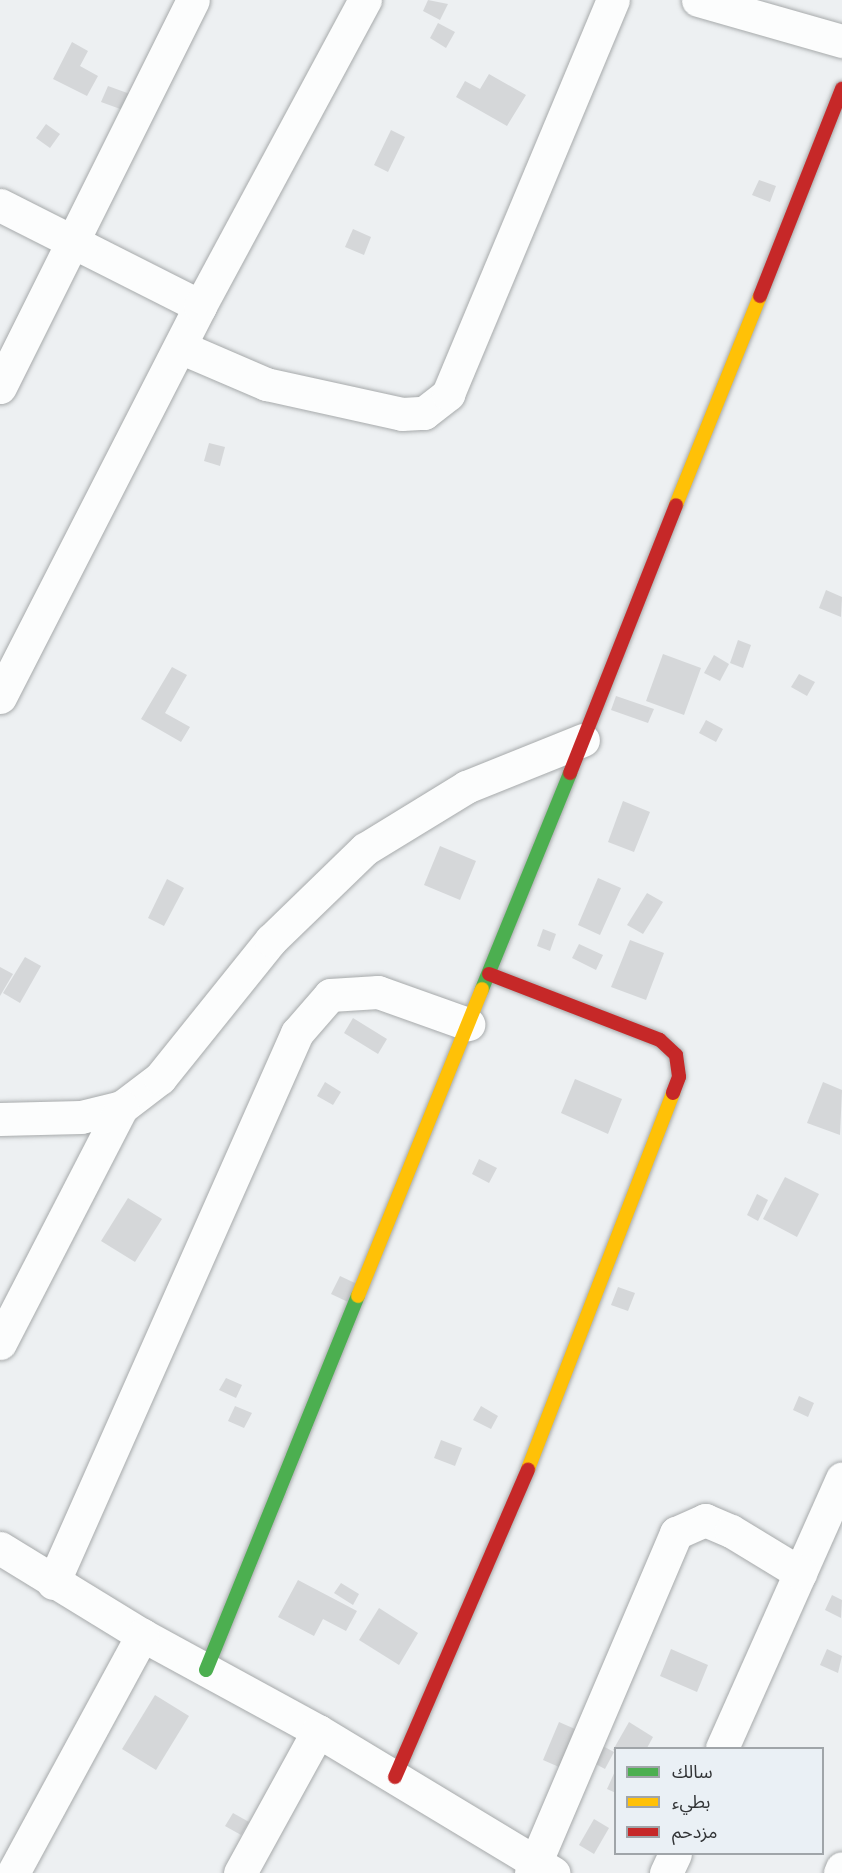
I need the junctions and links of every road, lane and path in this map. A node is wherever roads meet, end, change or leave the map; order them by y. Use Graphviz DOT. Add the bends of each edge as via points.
graph roads {
  1 [pos="193,0"];
  2 [pos="365,0"];
  3 [pos="613,0"];
  4 [pos="698,0"];
  5 [pos="842,41"];
  6 [pos="842,89"];
  7 [pos="0,205"];
  8 [pos="74,240"];
  9 [pos="201,306"];
  10 [pos="180,347"];
  11 [pos="0,387"];
  12 [pos="0,697"];
  13 [pos="583,740"];
  14 [pos="489,974"];
  15 [pos="468,1024"];
  16 [pos="122,1107"];
  17 [pos="0,1119"];
  18 [pos="0,1343"];
  19 [pos="842,1479"];
  20 [pos="0,1548"];
  21 [pos="800,1573"];
  22 [pos="53,1583"];
  23 [pos="142,1635"];
  24 [pos="206,1670"];
  25 [pos="318,1731"];
  26 [pos="723,1747"];
  27 [pos="395,1777"];
  28 [pos="675,1855"];
  29 [pos="842,1868"];
  30 [pos="541,1869"];
  31 [pos="13,1873"];
  32 [pos="240,1873"];
  33 [pos="666,1873"];
  34 [pos="840,1873"];
  1 -- 8 [label="street"];
  2 -- 9 [label="street"];
  3 -- 10 [label="street" via="448,394 424,413 402,414 266,384"];
  4 -- 5 [label="street"];
  6 -- 13 [label="street"];
  7 -- 8 [label="street"];
  8 -- 9 [label="street"];
  8 -- 11 [label="street"];
  9 -- 10 [label="street"];
  10 -- 12 [label="street"];
  13 -- 14 [label="street"];
  13 -- 16 [label="street" via="466,787 365,849 271,940 160,1078"];
  14 -- 15 [label="street"];
  14 -- 27 [label="street" via="660,1040 676,1055 679,1077 558,1399"];
  15 -- 22 [label="street" via="378,992 330,995 297,1033"];
  15 -- 24 [label="street"];
  16 -- 17 [label="street" via="81,1117"];
  16 -- 18 [label="street"];
  19 -- 21 [label="street"];
  20 -- 22 [label="street"];
  21 -- 26 [label="street"];
  21 -- 30 [label="street" via="731,1531 705,1520 676,1533"];
  22 -- 23 [label="street"];
  23 -- 24 [label="street"];
  23 -- 31 [label="street"];
  24 -- 25 [label="street"];
  25 -- 27 [label="street"];
  25 -- 32 [label="street"];
  27 -- 30 [label="street"];
  28 -- 33 [label="street"];
  29 -- 34 [label="street"];
}
